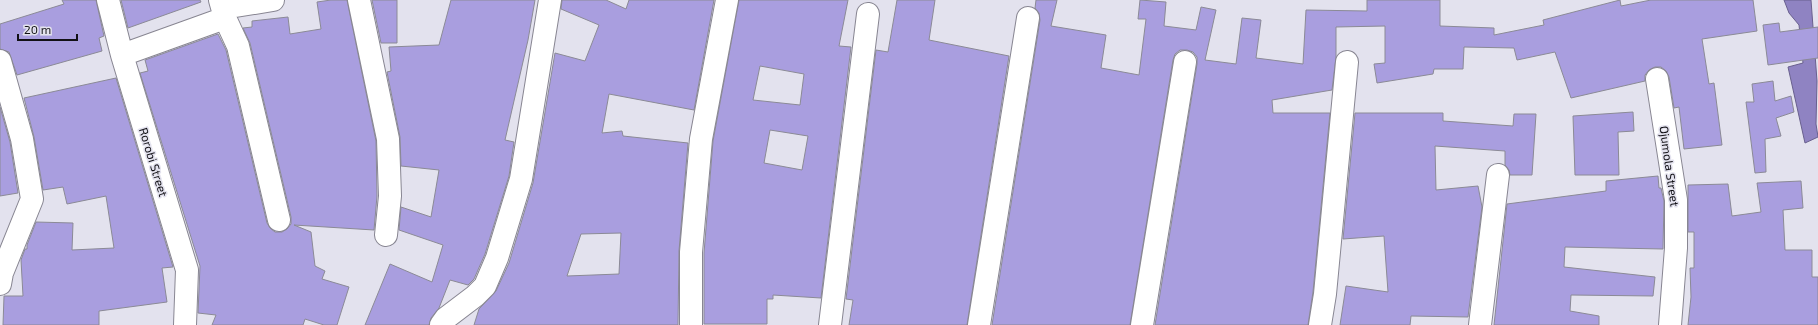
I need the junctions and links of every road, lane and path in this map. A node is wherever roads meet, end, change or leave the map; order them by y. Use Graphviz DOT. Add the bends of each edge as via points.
graph roads {
  1 [pos="108,0"];
  2 [pos="273,0"];
  3 [pos="359,0"];
  4 [pos="550,0"];
  5 [pos="727,0"];
  6 [pos="222,8"];
  7 [pos="868,14"];
  8 [pos="1028,18"];
  9 [pos="122,55"];
  10 [pos="0,61"];
  11 [pos="1185,62"];
  12 [pos="1347,62"];
  13 [pos="1657,79"];
  14 [pos="1498,175"];
  15 [pos="279,220"];
  16 [pos="386,235"];
  17 [pos="0,284"];
  18 [pos="185,325"];
  19 [pos="441,325"];
  20 [pos="692,325"];
  21 [pos="830,325"];
  22 [pos="979,325"];
  23 [pos="1142,325"];
  24 [pos="1320,325"];
  25 [pos="1480,325"];
  26 [pos="1670,325"];
  1 -- 9 [label="street, Rorobi Street"];
  2 -- 6 [label="street"];
  3 -- 16 [label="street" via="388,139 390,196"];
  4 -- 19 [label="street" via="521,179 497,258 485,286"];
  5 -- 20 [label="street" via="701,139 691,252"];
  6 -- 9 [label="street"];
  6 -- 15 [label="street" via="238,46"];
  7 -- 21 [label="street"];
  8 -- 22 [label="street"];
  9 -- 18 [label="street, Rorobi Street" via="187,270"];
  10 -- 17 [label="street" via="22,139 32,199 2,273"];
  11 -- 23 [label="street"];
  12 -- 24 [label="street"];
  13 -- 26 [label="street, Ojumola Street" via="1676,200 1676,248"];
  14 -- 25 [label="street"];
}
